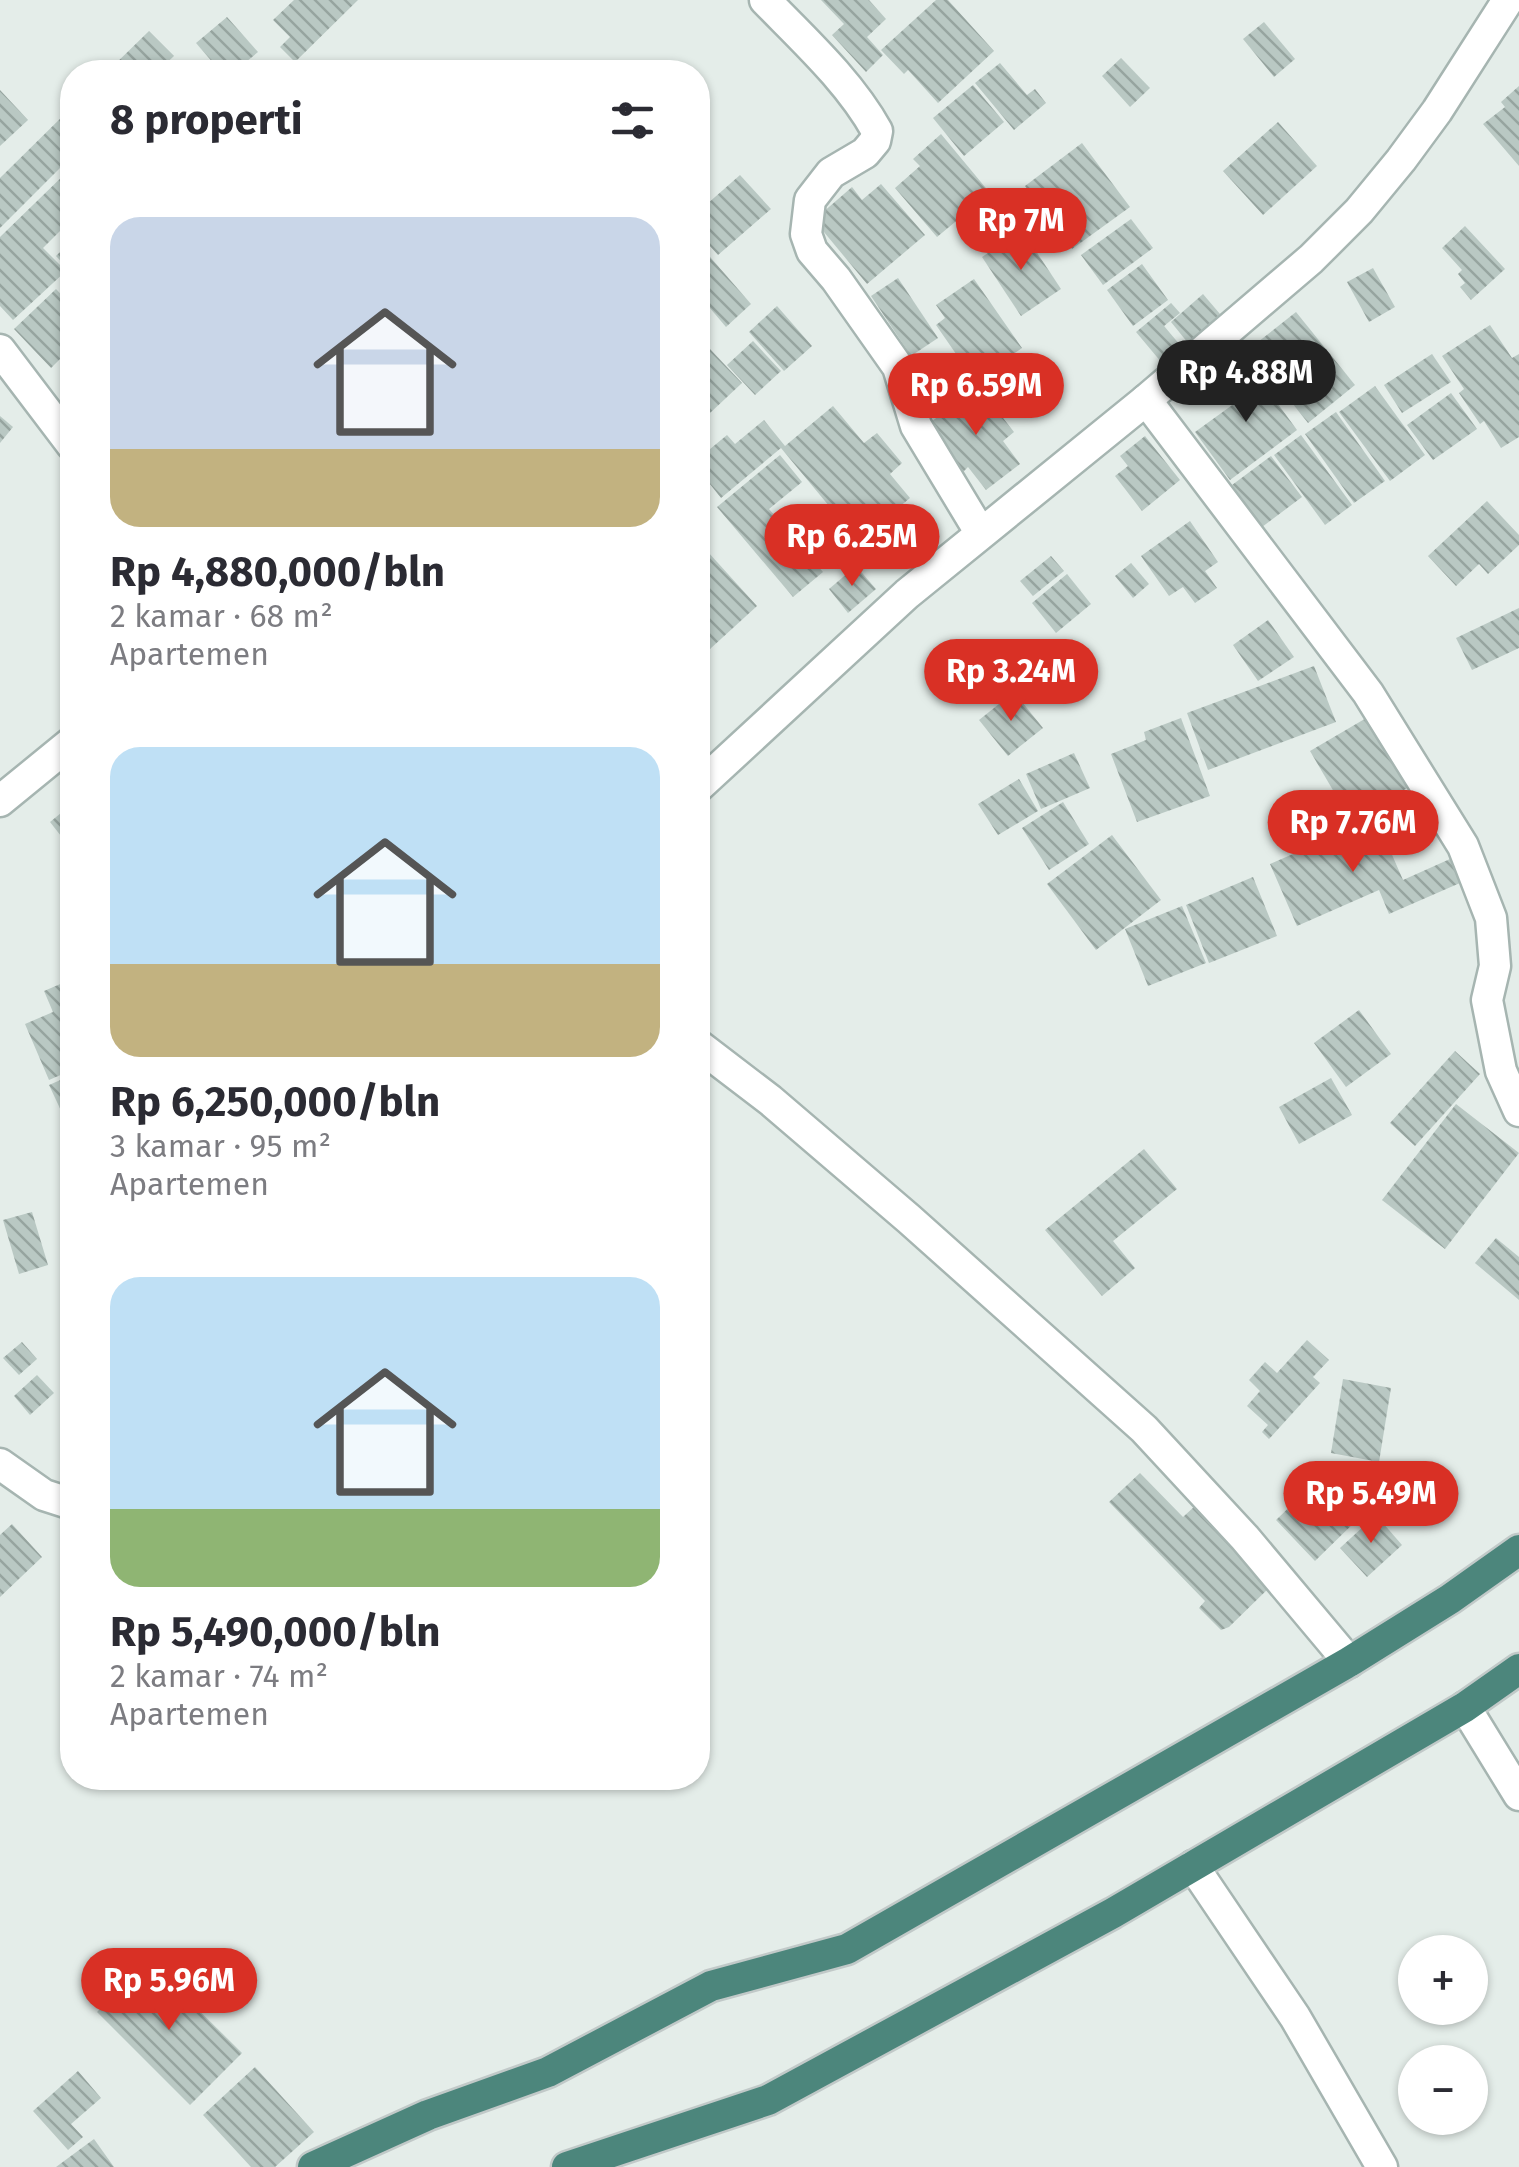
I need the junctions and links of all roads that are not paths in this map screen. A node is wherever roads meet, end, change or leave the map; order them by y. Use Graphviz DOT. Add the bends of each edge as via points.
graph roads {
  1 [pos="766,0"];
  2 [pos="1508,0"];
  3 [pos="0,350"];
  4 [pos="1146,400"];
  5 [pos="60,429"];
  6 [pos="980,532"];
  7 [pos="60,752"];
  8 [pos="710,775"];
  9 [pos="0,800"];
  10 [pos="710,1054"];
  11 [pos="1519,1111"];
  12 [pos="0,1464"];
  13 [pos="60,1500"];
  14 [pos="1519,1550"];
  15 [pos="1349,1662"];
  16 [pos="1519,1669"];
  17 [pos="1466,1706"];
  18 [pos="1519,1795"];
  19 [pos="1193,1866"];
  20 [pos="313,2167"];
  21 [pos="567,2167"];
  22 [pos="1382,2167"];
  1 -- 6 [label="street" via="877,131 865,153 830,173 810,200 806,234 898,367 916,426"];
  2 -- 4 [label="street" via="1437,111 1358,211"];
  3 -- 5 [label="street"];
  4 -- 6 [label="street"];
  4 -- 11 [label="street" via="1368,693 1463,846 1492,918 1495,966 1487,1000 1501,1071"];
  6 -- 8 [label="street"];
  7 -- 9 [label="street"];
  10 -- 15 [label="street" via="895,1207 1144,1429"];
  12 -- 13 [label="street"];
  14 -- 15 [label="highway"];
  15 -- 20 [label="highway" via="847,1950 711,1986 548,2072"];
  16 -- 17 [label="highway"];
  17 -- 18 [label="street"];
  17 -- 19 [label="highway"];
  19 -- 21 [label="highway" via="768,2100"];
  19 -- 22 [label="street" via="1295,2017"];
}
